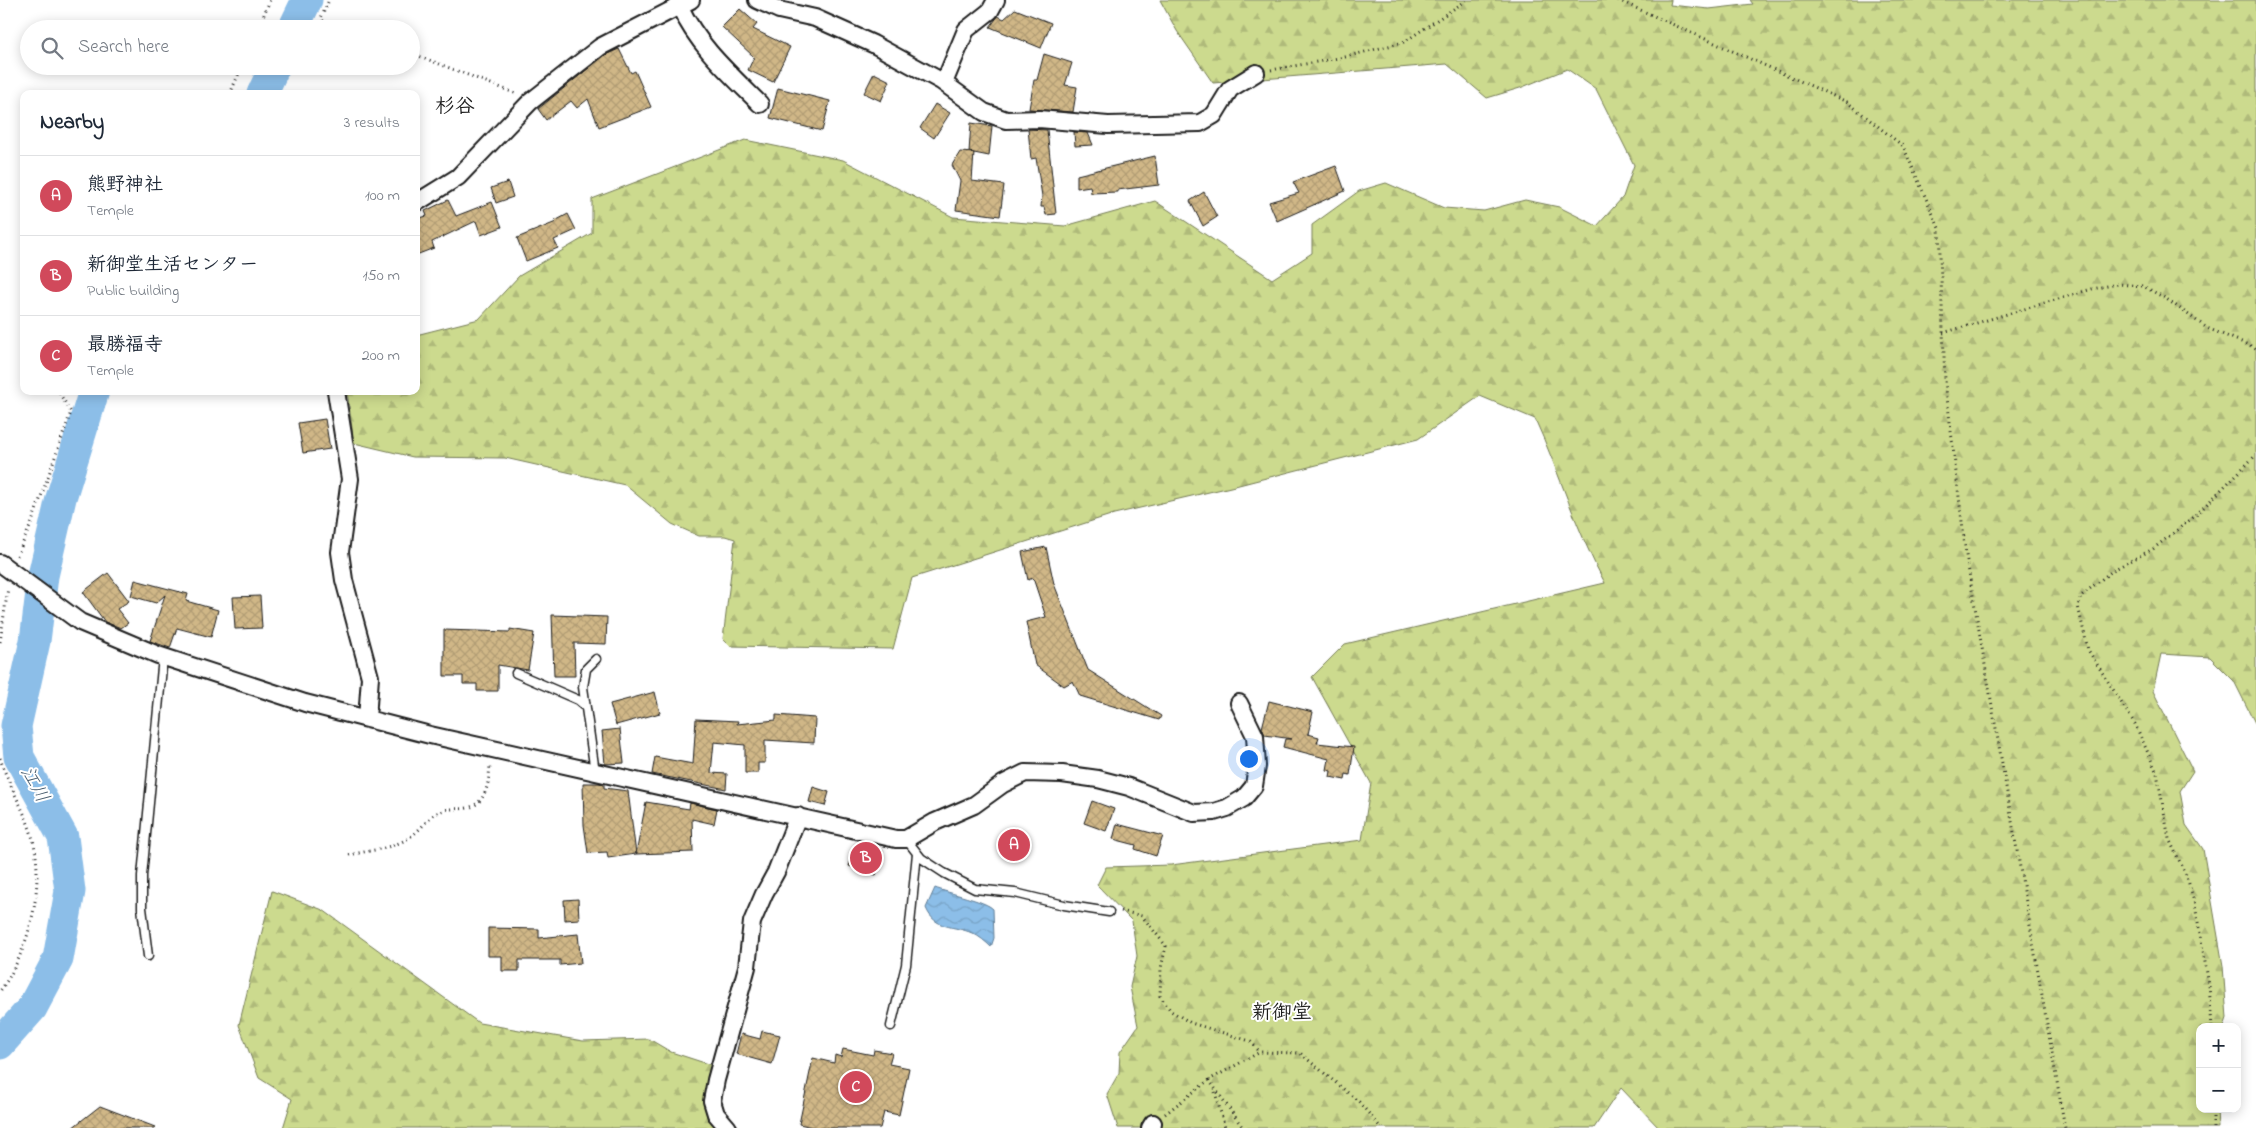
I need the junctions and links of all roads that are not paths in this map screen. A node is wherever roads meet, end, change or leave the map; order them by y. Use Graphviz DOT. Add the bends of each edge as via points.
graph roads {
  1 [pos="757,0"];
  2 [pos="996,0"];
  3 [pos="686,3"];
  4 [pos="1256,73"];
  5 [pos="944,83"];
  6 [pos="760,104"];
  7 [pos="420,201"];
  8 [pos="337,395"];
  9 [pos="10,570"];
  10 [pos="163,657"];
  11 [pos="596,659"];
  12 [pos="516,673"];
  13 [pos="1239,703"];
  14 [pos="585,706"];
  15 [pos="367,719"];
  16 [pos="595,772"];
  17 [pos="798,816"];
  18 [pos="906,839"];
  19 [pos="917,853"];
  20 [pos="1109,912"];
  21 [pos="148,956"];
  22 [pos="891,1026"];
  23 [pos="728,1128"];
  1 -- 5 [label="street" via="779,10 815,18 873,44"];
  2 -- 5 [label="street" via="990,11 966,30"];
  3 -- 6 [label="street" via="686,20 710,54"];
  3 -- 7 [label="street" via="600,47 530,102 458,177"];
  4 -- 5 [label="street" via="1230,89 1214,116 1200,123 1187,124 1108,125 1006,120 984,112"];
  8 -- 15 [label="street" via="350,479 340,552 344,580 370,677"];
  9 -- 10 [label="street" via="80,622"];
  10 -- 15 [label="street" via="305,703"];
  10 -- 21 [label="lane" via="142,876"];
  11 -- 14 [label="lane" via="586,669 583,687"];
  12 -- 14 [label="lane"];
  13 -- 18 [label="street" via="1256,736 1254,786 1244,798 1227,808 1194,813 1129,787 1098,779 1025,773 974,805"];
  14 -- 16 [label="lane"];
  15 -- 16 [label="street"];
  16 -- 17 [label="street"];
  17 -- 18 [label="street"];
  17 -- 23 [label="street" via="752,922 747,967 716,1080 712,1101 716,1114"];
  18 -- 19 [label="lane"];
  19 -- 20 [label="lane" via="944,873 975,889 1015,893"];
  19 -- 22 [label="lane" via="906,965"];
}
